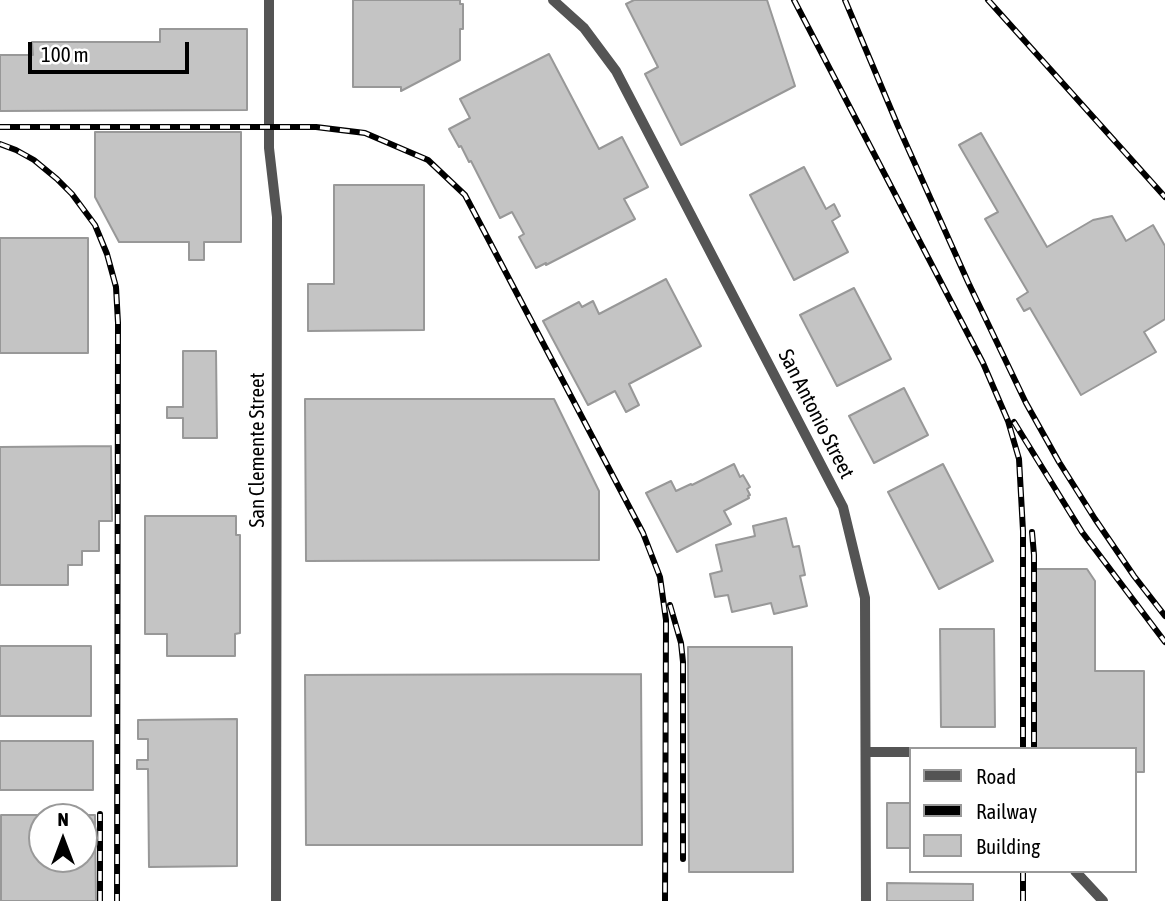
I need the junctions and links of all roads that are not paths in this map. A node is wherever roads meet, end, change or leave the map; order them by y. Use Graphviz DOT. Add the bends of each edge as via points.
graph roads {
  1 [pos="269,0"];
  2 [pos="553,0"];
  3 [pos="867,752"];
  4 [pos="909,752"];
  5 [pos="1077,873"];
  6 [pos="276,901"];
  7 [pos="866,901"];
  8 [pos="1103,901"];
  1 -- 6 [label="street, San Clemente Street" via="270,148 277,217"];
  2 -- 3 [label="street, San Antonio Street" via="584,28 617,72 843,507 865,598"];
  3 -- 4 [label="street"];
  3 -- 7 [label="street, San Antonio Street"];
  5 -- 8 [label="street"];
}
